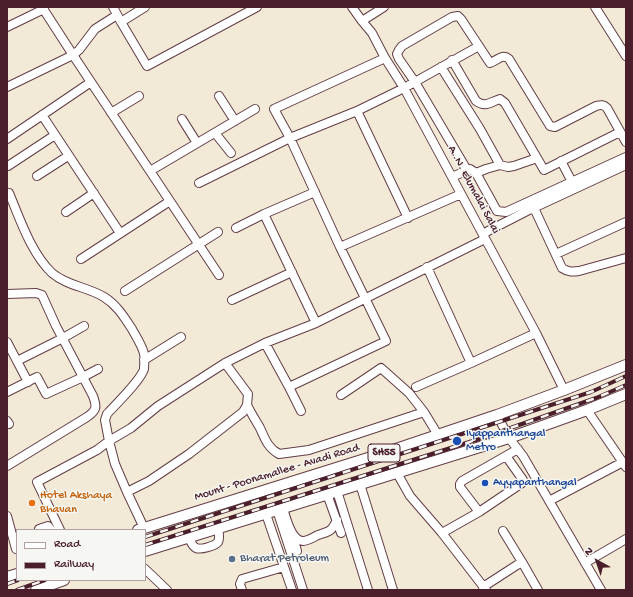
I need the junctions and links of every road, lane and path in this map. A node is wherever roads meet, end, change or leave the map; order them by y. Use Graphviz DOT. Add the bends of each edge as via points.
graph roads {
  1 [pos="113,7"];
  2 [pos="145,7"];
  3 [pos="256,7"];
  4 [pos="352,7"];
  5 [pos="384,7"];
  6 [pos="595,7"];
  7 [pos="43,8"];
  8 [pos="119,19"];
  9 [pos="362,21"];
  10 [pos="7,27"];
  11 [pos="479,46"];
  12 [pos="73,55"];
  13 [pos="626,56"];
  14 [pos="385,58"];
  15 [pos="452,60"];
  16 [pos="441,67"];
  17 [pos="91,82"];
  18 [pos="414,82"];
  19 [pos="7,87"];
  20 [pos="404,88"];
  21 [pos="140,96"];
  22 [pos="219,96"];
  23 [pos="255,109"];
  24 [pos="357,111"];
  25 [pos="111,113"];
  26 [pos="42,115"];
  27 [pos="182,119"];
  28 [pos="235,121"];
  29 [pos="620,132"];
  30 [pos="215,133"];
  31 [pos="55,136"];
  32 [pos="290,138"];
  33 [pos="7,139"];
  34 [pos="626,142"];
  35 [pos="198,143"];
  36 [pos="231,153"];
  37 [pos="68,156"];
  38 [pos="626,157"];
  39 [pos="537,158"];
  40 [pos="561,161"];
  41 [pos="500,165"];
  42 [pos="626,165"];
  43 [pos="8,166"];
  44 [pos="467,170"];
  45 [pos="150,171"];
  46 [pos="476,172"];
  47 [pos="37,176"];
  48 [pos="452,178"];
  49 [pos="572,182"];
  50 [pos="199,183"];
  51 [pos="8,192"];
  52 [pos="315,192"];
  53 [pos="94,194"];
  54 [pos="461,194"];
  55 [pos="170,201"];
  56 [pos="534,208"];
  57 [pos="66,212"];
  58 [pos="264,214"];
  59 [pos="408,218"];
  60 [pos="626,222"];
  61 [pos="236,228"];
  62 [pos="218,232"];
  63 [pos="120,233"];
  64 [pos="484,237"];
  65 [pos="199,244"];
  66 [pos="340,247"];
  67 [pos="556,254"];
  68 [pos="626,258"];
  69 [pos="81,259"];
  70 [pos="427,268"];
  71 [pos="292,272"];
  72 [pos="219,275"];
  73 [pos="124,291"];
  74 [pos="7,294"];
  75 [pos="365,298"];
  76 [pos="232,300"];
  77 [pos="316,323"];
  78 [pos="84,326"];
  79 [pos="536,333"];
  80 [pos="181,337"];
  81 [pos="63,338"];
  82 [pos="7,342"];
  83 [pos="266,344"];
  84 [pos="144,360"];
  85 [pos="17,361"];
  86 [pos="225,363"];
  87 [pos="471,363"];
  88 [pos="626,365"];
  89 [pos="98,369"];
  90 [pos="83,377"];
  91 [pos="28,382"];
  92 [pos="289,387"];
  93 [pos="416,387"];
  94 [pos="564,390"];
  95 [pos="7,392"];
  96 [pos="626,394"];
  97 [pos="340,395"];
  98 [pos="247,406"];
  99 [pos="301,410"];
  100 [pos="587,410"];
  101 [pos="424,412"];
  102 [pos="497,415"];
  103 [pos="7,421"];
  104 [pos="7,424"];
  105 [pos="438,435"];
  106 [pos="509,438"];
  107 [pos="109,441"];
  108 [pos="518,449"];
  109 [pos="506,456"];
  110 [pos="624,464"];
  111 [pos="7,466"];
  112 [pos="397,473"];
  113 [pos="360,484"];
  114 [pos="126,492"];
  115 [pos="332,493"];
  116 [pos="549,501"];
  117 [pos="280,509"];
  118 [pos="479,512"];
  119 [pos="266,514"];
  120 [pos="7,516"];
  121 [pos="335,516"];
  122 [pos="218,528"];
  123 [pos="39,529"];
  124 [pos="50,529"];
  125 [pos="60,529"];
  126 [pos="141,529"];
  127 [pos="290,530"];
  128 [pos="503,531"];
  129 [pos="341,533"];
  130 [pos="442,533"];
  131 [pos="189,538"];
  132 [pos="626,539"];
  133 [pos="7,549"];
  134 [pos="16,549"];
  135 [pos="146,551"];
  136 [pos="297,551"];
  137 [pos="522,562"];
  138 [pos="585,563"];
  139 [pos="284,567"];
  140 [pos="146,569"];
  141 [pos="61,581"];
  142 [pos="484,588"];
  143 [pos="36,590"];
  144 [pos="167,590"];
  145 [pos="242,590"];
  146 [pos="292,590"];
  147 [pos="303,590"];
  148 [pos="368,590"];
  149 [pos="394,590"];
  150 [pos="538,590"];
  151 [pos="601,590"];
  1 -- 8 [label="street"];
  2 -- 8 [label="street"];
  3 -- 8 [label="street" via="147,66"];
  4 -- 9 [label="street, A. N. Elumalai Salai"];
  5 -- 9 [label="street"];
  6 -- 13 [label="street"];
  7 -- 10 [label="street"];
  7 -- 12 [label="street"];
  8 -- 12 [label="street" via="95,30"];
  9 -- 14 [label="street, A. N. Elumalai Salai" via="372,33"];
  11 -- 15 [label="street"];
  11 -- 18 [label="street" via="461,19 458,16 452,17 399,50 399,59"];
  11 -- 29 [label="street" via="490,63 502,56 509,59 550,126 555,127 602,104 607,108"];
  12 -- 17 [label="street"];
  12 -- 19 [label="street"];
  14 -- 20 [label="street, A. N. Elumalai Salai"];
  14 -- 32 [label="street" via="274,109"];
  15 -- 16 [label="street"];
  15 -- 39 [label="street" via="476,101 483,105 503,100"];
  16 -- 18 [label="street"];
  16 -- 41 [label="street"];
  17 -- 25 [label="street"];
  17 -- 26 [label="street"];
  18 -- 20 [label="street"];
  18 -- 44 [label="street"];
  20 -- 24 [label="street"];
  20 -- 48 [label="street, A. N. Elumalai Salai"];
  21 -- 25 [label="street"];
  22 -- 28 [label="street"];
  23 -- 28 [label="street"];
  24 -- 32 [label="street"];
  24 -- 59 [label="street"];
  25 -- 45 [label="street"];
  26 -- 31 [label="street"];
  26 -- 33 [label="street"];
  27 -- 35 [label="street"];
  28 -- 30 [label="street"];
  29 -- 34 [label="street"];
  29 -- 40 [label="street"];
  30 -- 35 [label="street"];
  30 -- 36 [label="street"];
  31 -- 37 [label="street"];
  31 -- 43 [label="street"];
  32 -- 50 [label="street"];
  32 -- 52 [label="street"];
  35 -- 45 [label="street"];
  37 -- 47 [label="street"];
  37 -- 53 [label="street"];
  38 -- 49 [label="street"];
  39 -- 40 [label="street" via="544,170"];
  39 -- 41 [label="street" via="514,166"];
  40 -- 49 [label="street"];
  41 -- 46 [label="street"];
  42 -- 56 [label="street"];
  44 -- 46 [label="street"];
  44 -- 48 [label="street"];
  45 -- 55 [label="street"];
  46 -- 49 [label="street" via="497,211 504,213"];
  48 -- 54 [label="street, A. N. Elumalai Salai"];
  51 -- 84 [label="street" via="30,242 40,258 53,273 69,283 104,297 115,305 137,338"];
  52 -- 58 [label="street"];
  52 -- 66 [label="street"];
  53 -- 57 [label="street"];
  53 -- 63 [label="street"];
  54 -- 59 [label="street"];
  54 -- 64 [label="street, A. N. Elumalai Salai"];
  55 -- 63 [label="street"];
  55 -- 65 [label="street"];
  56 -- 64 [label="street" via="488,231"];
  56 -- 67 [label="street"];
  58 -- 61 [label="street"];
  58 -- 71 [label="street"];
  59 -- 66 [label="street"];
  60 -- 67 [label="street"];
  62 -- 65 [label="street"];
  63 -- 69 [label="street"];
  64 -- 70 [label="street"];
  64 -- 79 [label="street, A. N. Elumalai Salai"];
  65 -- 72 [label="street"];
  65 -- 73 [label="street"];
  66 -- 75 [label="street"];
  67 -- 68 [label="street" via="562,268 567,272"];
  70 -- 75 [label="street"];
  70 -- 87 [label="street"];
  71 -- 76 [label="street"];
  71 -- 77 [label="street"];
  74 -- 81 [label="street" via="40,294"];
  75 -- 77 [label="street"];
  75 -- 92 [label="street" via="386,341"];
  77 -- 83 [label="street"];
  78 -- 81 [label="street"];
  79 -- 87 [label="street"];
  79 -- 94 [label="street, A. N. Elumalai Salai"];
  80 -- 84 [label="street"];
  81 -- 85 [label="street"];
  81 -- 90 [label="street"];
  82 -- 85 [label="street"];
  83 -- 86 [label="street"];
  83 -- 92 [label="street"];
  84 -- 107 [label="street" via="144,369 136,382 107,414 105,420"];
  85 -- 91 [label="street"];
  86 -- 98 [label="street" via="248,394"];
  86 -- 107 [label="street"];
  87 -- 93 [label="street"];
  88 -- 94 [label="main road, Mount - Poonamallee - Avadi Road / SH55"];
  89 -- 90 [label="street"];
  90 -- 91 [label="street" via="46,394 37,377"];
  90 -- 111 [label="street" via="95,402 94,412"];
  91 -- 95 [label="street"];
  92 -- 99 [label="street"];
  94 -- 102 [label="main road, Mount - Poonamallee - Avadi Road / SH55"];
  96 -- 100 [label="main road, SH55"];
  97 -- 101 [label="street" via="380,368 409,393"];
  98 -- 101 [label="street" via="265,440 279,454 309,450"];
  98 -- 114 [label="street" via="243,412 189,454 149,481"];
  100 -- 106 [label="main road, SH55"];
  100 -- 110 [label="street"];
  101 -- 105 [label="street"];
  102 -- 105 [label="main road, Mount - Poonamallee - Avadi Road / SH55"];
  102 -- 106 [label="street"];
  103 -- 104 [label="street"];
  105 -- 126 [label="main road, Mount - Poonamallee - Avadi Road / SH55"];
  106 -- 108 [label="street"];
  106 -- 112 [label="main road, SH55"];
  107 -- 114 [label="street"];
  107 -- 125 [label="street" via="37,482"];
  108 -- 109 [label="street"];
  108 -- 116 [label="street"];
  109 -- 118 [label="street" via="523,480 522,483"];
  109 -- 118 [label="street" via="460,484"];
  110 -- 116 [label="street"];
  112 -- 113 [label="main road, SH55"];
  112 -- 130 [label="street" via="410,496"];
  113 -- 115 [label="main road, SH55"];
  113 -- 149 [label="street"];
  114 -- 126 [label="street"];
  115 -- 117 [label="main road, SH55"];
  115 -- 121 [label="street"];
  115 -- 148 [label="street"];
  116 -- 138 [label="street"];
  117 -- 119 [label="main road, SH55"];
  117 -- 127 [label="street"];
  117 -- 147 [label="street"];
  118 -- 130 [label="street"];
  119 -- 122 [label="main road, SH55"];
  119 -- 139 [label="street"];
  120 -- 134 [label="street"];
  121 -- 127 [label="street" via="334,526 330,531 303,541 297,539"];
  121 -- 129 [label="street"];
  122 -- 131 [label="main road, SH55"];
  122 -- 131 [label="street" via="218,542 206,548 195,548"];
  123 -- 124 [label="street" via="48,526"];
  127 -- 136 [label="street"];
  128 -- 137 [label="street"];
  130 -- 142 [label="street"];
  131 -- 135 [label="main road, SH55"];
  132 -- 138 [label="street"];
  133 -- 134 [label="street"];
  137 -- 142 [label="street"];
  137 -- 150 [label="street"];
  138 -- 151 [label="street"];
  139 -- 145 [label="street" via="242,579"];
  139 -- 146 [label="street"];
  140 -- 144 [label="street"];
  141 -- 143 [label="main road"];
}
